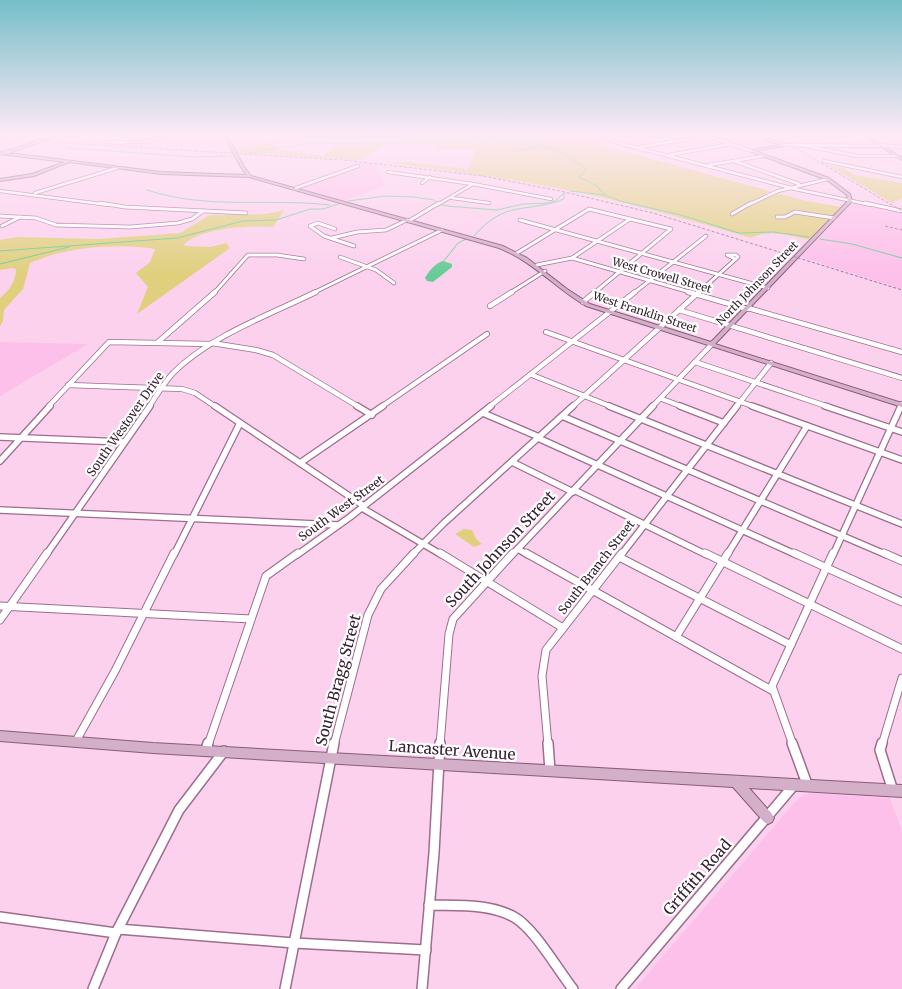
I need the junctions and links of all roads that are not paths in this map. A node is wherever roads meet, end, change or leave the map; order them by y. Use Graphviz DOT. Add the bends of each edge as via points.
graph roads {
  1 [pos="73,181"];
  2 [pos="270,181"];
  3 [pos="315,181"];
  4 [pos="424,181"];
  5 [pos="458,181"];
  6 [pos="765,181"];
  7 [pos="793,181"];
  8 [pos="816,181"];
  9 [pos="831,181"];
  10 [pos="422,183"];
  11 [pos="473,184"];
  12 [pos="801,184"];
  13 [pos="787,187"];
  14 [pos="296,188"];
  15 [pos="0,191"];
  16 [pos="34,194"];
  17 [pos="450,198"];
  18 [pos="551,199"];
  19 [pos="850,201"];
  20 [pos="489,203"];
  21 [pos="203,211"];
  22 [pos="902,211"];
  23 [pos="246,213"];
  24 [pos="732,214"];
  25 [pos="0,216"];
  26 [pos="22,216"];
  27 [pos="777,217"];
  28 [pos="834,218"];
  29 [pos="630,219"];
  30 [pos="520,220"];
  31 [pos="408,221"];
  32 [pos="2,226"];
  33 [pos="335,229"];
  34 [pos="554,229"];
  35 [pos="442,230"];
  36 [pos="706,236"];
  37 [pos="332,238"];
  38 [pos="596,241"];
  39 [pos="354,246"];
  40 [pos="517,252"];
  41 [pos="642,254"];
  42 [pos="340,257"];
  43 [pos="572,258"];
  44 [pos="304,259"];
  45 [pos="736,259"];
  46 [pos="673,262"];
  47 [pos="537,265"];
  48 [pos="369,267"];
  49 [pos="545,271"];
  50 [pos="618,271"];
  51 [pos="718,274"];
  52 [pos="649,280"];
  53 [pos="394,283"];
  54 [pos="768,288"];
  55 [pos="696,294"];
  56 [pos="583,302"];
  57 [pos="490,306"];
  58 [pos="748,308"];
  59 [pos="679,310"];
  60 [pos="610,312"];
  61 [pos="731,326"];
  62 [pos="660,328"];
  63 [pos="546,332"];
  64 [pos="487,334"];
  65 [pos="572,341"];
  66 [pos="158,342"];
  67 [pos="212,344"];
  68 [pos="712,344"];
  69 [pos="902,352"];
  70 [pos="623,360"];
  71 [pos="695,362"];
  72 [pos="771,363"];
  73 [pos="532,375"];
  74 [pos="902,378"];
  75 [pos="679,380"];
  76 [pos="756,383"];
  77 [pos="68,385"];
  78 [pos="162,388"];
  79 [pos="584,396"];
  80 [pos="662,399"];
  81 [pos="741,403"];
  82 [pos="902,405"];
  83 [pos="483,413"];
  84 [pos="372,414"];
  85 [pos="562,416"];
  86 [pos="642,419"];
  87 [pos="240,423"];
  88 [pos="724,423"];
  89 [pos="808,426"];
  90 [pos="891,429"];
  91 [pos="902,432"];
  92 [pos="0,437"];
  93 [pos="538,437"];
  94 [pos="21,438"];
  95 [pos="621,441"];
  96 [pos="124,442"];
  97 [pos="707,446"];
  98 [pos="881,453"];
  99 [pos="902,460"];
  100 [pos="0,461"];
  101 [pos="512,462"];
  102 [pos="300,463"];
  103 [pos="599,464"];
  104 [pos="687,470"];
  105 [pos="777,474"];
  106 [pos="573,491"];
  107 [pos="667,495"];
  108 [pos="760,501"];
  109 [pos="855,506"];
  110 [pos="363,507"];
  111 [pos="0,510"];
  112 [pos="74,513"];
  113 [pos="191,518"];
  114 [pos="644,523"];
  115 [pos="902,524"];
  116 [pos="339,525"];
  117 [pos="742,530"];
  118 [pos="842,535"];
  119 [pos="423,543"];
  120 [pos="518,549"];
  121 [pos="619,556"];
  122 [pos="902,560"];
  123 [pos="722,562"];
  124 [pos="827,568"];
  125 [pos="487,581"];
  126 [pos="593,590"];
  127 [pos="700,598"];
  128 [pos="902,602"];
  129 [pos="810,604"];
  130 [pos="0,606"];
  131 [pos="10,607"];
  132 [pos="144,613"];
  133 [pos="251,619"];
  134 [pos="0,620"];
  135 [pos="563,628"];
  136 [pos="676,637"];
  137 [pos="792,645"];
  138 [pos="902,648"];
  139 [pos="902,678"];
  140 [pos="773,691"];
  141 [pos="0,736"];
  142 [pos="76,741"];
  143 [pos="206,750"];
  144 [pos="224,751"];
  145 [pos="331,757"];
  146 [pos="438,764"];
  147 [pos="550,771"];
  148 [pos="735,781"];
  149 [pos="795,784"];
  150 [pos="807,784"];
  151 [pos="897,791"];
  152 [pos="768,818"];
  153 [pos="429,905"];
  154 [pos="0,917"];
  155 [pos="117,931"];
  156 [pos="294,943"];
  157 [pos="426,950"];
  158 [pos="93,989"];
  159 [pos="285,989"];
  160 [pos="422,989"];
  161 [pos="573,989"];
  162 [pos="620,989"];
  1 -- 16 [label="street"];
  2 -- 14 [label="main road, West Franklin Street"];
  3 -- 14 [label="street"];
  4 -- 10 [label="street"];
  5 -- 11 [label="street"];
  6 -- 13 [label="street"];
  7 -- 12 [label="street"];
  8 -- 12 [label="street"];
  9 -- 19 [label="main road" via="847,194"];
  11 -- 17 [label="street"];
  11 -- 18 [label="street"];
  12 -- 13 [label="street"];
  13 -- 19 [label="street"];
  13 -- 24 [label="street"];
  14 -- 31 [label="main road, West Franklin Street"];
  15 -- 16 [label="street"];
  16 -- 21 [label="street" via="125,207"];
  17 -- 20 [label="street"];
  17 -- 31 [label="street"];
  19 -- 22 [label="street"];
  19 -- 28 [label="main road, North Johnson Street"];
  21 -- 23 [label="street"];
  21 -- 26 [label="street" via="178,223 130,227 56,225"];
  25 -- 26 [label="street"];
  26 -- 32 [label="street"];
  27 -- 28 [label="street" via="795,212"];
  28 -- 54 [label="main road, North Johnson Street"];
  29 -- 34 [label="street" via="588,210"];
  29 -- 38 [label="street"];
  29 -- 41 [label="street" via="671,229"];
  30 -- 34 [label="street"];
  31 -- 35 [label="main road, West Franklin Street"];
  31 -- 37 [label="street" via="382,231"];
  33 -- 37 [label="street" via="318,224 310,226 312,230"];
  34 -- 38 [label="street"];
  34 -- 40 [label="street"];
  35 -- 40 [label="main road, West Franklin Street"];
  35 -- 48 [label="street, South Westover Drive"];
  36 -- 46 [label="street, South West Street"];
  37 -- 39 [label="street"];
  38 -- 41 [label="street"];
  38 -- 43 [label="street"];
  40 -- 47 [label="main road, West Franklin Street"];
  41 -- 46 [label="street"];
  41 -- 50 [label="street"];
  42 -- 48 [label="street"];
  43 -- 47 [label="street"];
  43 -- 50 [label="street, West Crowell Street"];
  44 -- 66 [label="street" via="248,255 222,286"];
  45 -- 51 [label="street, South Bragg Street"];
  46 -- 51 [label="street"];
  46 -- 52 [label="street, South West Street"];
  47 -- 49 [label="main road, West Franklin Street"];
  48 -- 53 [label="street" via="386,274"];
  48 -- 67 [label="street, South Westover Drive"];
  49 -- 56 [label="main road, West Franklin Street"];
  49 -- 57 [label="street"];
  50 -- 52 [label="street, West Crowell Street"];
  50 -- 56 [label="street"];
  51 -- 54 [label="street"];
  51 -- 55 [label="street, South Bragg Street"];
  52 -- 55 [label="street, West Crowell Street"];
  52 -- 60 [label="street, South West Street"];
  54 -- 58 [label="main road, North Johnson Street"];
  55 -- 58 [label="street, West Crowell Street"];
  55 -- 59 [label="street, South Bragg Street"];
  56 -- 60 [label="main road, West Franklin Street"];
  58 -- 61 [label="main road, North Johnson Street"];
  58 -- 69 [label="street, West Crowell Street"];
  59 -- 61 [label="street"];
  59 -- 62 [label="street, South Bragg Street"];
  60 -- 62 [label="main road, West Franklin Street"];
  60 -- 65 [label="street, South West Street"];
  61 -- 68 [label="main road, North Johnson Street"];
  61 -- 74 [label="street"];
  62 -- 68 [label="main road, West Franklin Street"];
  62 -- 70 [label="street, South Bragg Street"];
  63 -- 65 [label="street"];
  64 -- 84 [label="street"];
  65 -- 70 [label="street"];
  65 -- 73 [label="street, South West Street"];
  66 -- 67 [label="street"];
  66 -- 77 [label="street" via="108,342"];
  67 -- 78 [label="street, South Westover Drive" via="183,364"];
  67 -- 84 [label="street" via="273,355"];
  68 -- 71 [label="street, North Johnson Street"];
  68 -- 72 [label="main road, West Franklin Street"];
  70 -- 75 [label="street"];
  70 -- 79 [label="street, South Bragg Street"];
  71 -- 75 [label="street, North Johnson Street"];
  71 -- 76 [label="street"];
  72 -- 76 [label="street, South Branch Street"];
  72 -- 82 [label="main road, West Franklin Street"];
  73 -- 79 [label="street"];
  73 -- 83 [label="street, South West Street"];
  75 -- 80 [label="street, South Johnson Street"];
  75 -- 81 [label="street"];
  76 -- 81 [label="street, South Branch Street"];
  76 -- 90 [label="street"];
  77 -- 78 [label="street"];
  77 -- 94 [label="street"];
  78 -- 87 [label="street" via="195,393"];
  78 -- 96 [label="street, South Westover Drive"];
  79 -- 85 [label="street, South Bragg Street"];
  79 -- 86 [label="street"];
  80 -- 86 [label="street, South Johnson Street"];
  80 -- 88 [label="street"];
  81 -- 88 [label="street, South Branch Street"];
  81 -- 89 [label="street"];
  82 -- 90 [label="street"];
  83 -- 93 [label="street"];
  83 -- 110 [label="street, South West Street"];
  84 -- 102 [label="street"];
  85 -- 93 [label="street, South Bragg Street"];
  85 -- 95 [label="street"];
  86 -- 95 [label="street, South Johnson Street"];
  86 -- 97 [label="street"];
  87 -- 102 [label="street"];
  87 -- 113 [label="street"];
  88 -- 97 [label="street, South Branch Street"];
  89 -- 98 [label="street"];
  89 -- 105 [label="street"];
  90 -- 91 [label="street"];
  90 -- 98 [label="street"];
  92 -- 94 [label="street"];
  93 -- 101 [label="street, South Bragg Street"];
  93 -- 103 [label="street"];
  94 -- 96 [label="street"];
  94 -- 100 [label="street"];
  95 -- 103 [label="street, South Johnson Street"];
  95 -- 104 [label="street"];
  96 -- 112 [label="street, South Westover Drive"];
  97 -- 104 [label="street, South Branch Street"];
  97 -- 105 [label="street"];
  98 -- 99 [label="street"];
  98 -- 109 [label="street"];
  101 -- 106 [label="street"];
  101 -- 119 [label="street, South Bragg Street"];
  102 -- 110 [label="street"];
  103 -- 106 [label="street, South Johnson Street"];
  103 -- 107 [label="street"];
  104 -- 107 [label="street, South Branch Street"];
  104 -- 108 [label="street"];
  105 -- 108 [label="street"];
  105 -- 109 [label="street"];
  106 -- 114 [label="street"];
  106 -- 120 [label="street, South Johnson Street"];
  107 -- 114 [label="street, South Branch Street"];
  107 -- 117 [label="street"];
  108 -- 117 [label="street"];
  108 -- 118 [label="street"];
  109 -- 115 [label="street"];
  109 -- 118 [label="street"];
  110 -- 116 [label="street, South West Street"];
  110 -- 119 [label="street"];
  111 -- 112 [label="street"];
  112 -- 113 [label="street"];
  112 -- 131 [label="street, South Westover Drive"];
  113 -- 116 [label="street"];
  113 -- 132 [label="street"];
  114 -- 121 [label="street, South Branch Street"];
  114 -- 123 [label="street"];
  116 -- 133 [label="street, South West Street" via="266,576"];
  117 -- 123 [label="street"];
  117 -- 124 [label="street"];
  118 -- 122 [label="street"];
  118 -- 124 [label="street"];
  119 -- 125 [label="street"];
  119 -- 145 [label="street, South Bragg Street" via="390,576 368,615"];
  120 -- 125 [label="street, South Johnson Street"];
  120 -- 126 [label="street"];
  121 -- 126 [label="street, South Branch Street"];
  121 -- 127 [label="street"];
  123 -- 127 [label="street"];
  123 -- 129 [label="street"];
  124 -- 128 [label="street"];
  124 -- 129 [label="street"];
  125 -- 135 [label="street"];
  125 -- 146 [label="street, South Johnson Street" via="453,619"];
  126 -- 135 [label="street, South Branch Street"];
  126 -- 136 [label="street"];
  127 -- 136 [label="street"];
  127 -- 137 [label="street"];
  129 -- 137 [label="street"];
  129 -- 138 [label="street"];
  130 -- 131 [label="street"];
  131 -- 132 [label="street"];
  131 -- 134 [label="street, South Westover Drive"];
  132 -- 133 [label="street"];
  132 -- 142 [label="street"];
  133 -- 143 [label="street, South West Street"];
  135 -- 147 [label="street, South Branch Street" via="542,658"];
  136 -- 140 [label="street"];
  137 -- 140 [label="street" via="772,686"];
  139 -- 151 [label="street" via="880,750"];
  140 -- 150 [label="street"];
  141 -- 142 [label="main road, Lancaster Avenue"];
  142 -- 143 [label="main road, Lancaster Avenue"];
  143 -- 144 [label="main road, Lancaster Avenue"];
  144 -- 145 [label="main road, Lancaster Avenue"];
  144 -- 155 [label="street" via="179,810"];
  145 -- 146 [label="main road, Lancaster Avenue"];
  145 -- 156 [label="street, South Bragg Street"];
  146 -- 147 [label="main road, Lancaster Avenue"];
  146 -- 153 [label="street, South Johnson Street"];
  147 -- 148 [label="main road, Lancaster Avenue"];
  148 -- 149 [label="main road, Lancaster Avenue"];
  148 -- 152 [label="main road"];
  149 -- 150 [label="main road, Lancaster Avenue"];
  149 -- 152 [label="street, Griffith Road"];
  150 -- 151 [label="main road, Lancaster Avenue"];
  152 -- 162 [label="street, Griffith Road"];
  153 -- 157 [label="street, South Johnson Street"];
  153 -- 161 [label="street" via="492,910 515,917"];
  154 -- 155 [label="street"];
  155 -- 156 [label="street"];
  155 -- 158 [label="street"];
  156 -- 157 [label="street"];
  156 -- 159 [label="street, South Bragg Street"];
  157 -- 160 [label="street, South Johnson Street"];
}
